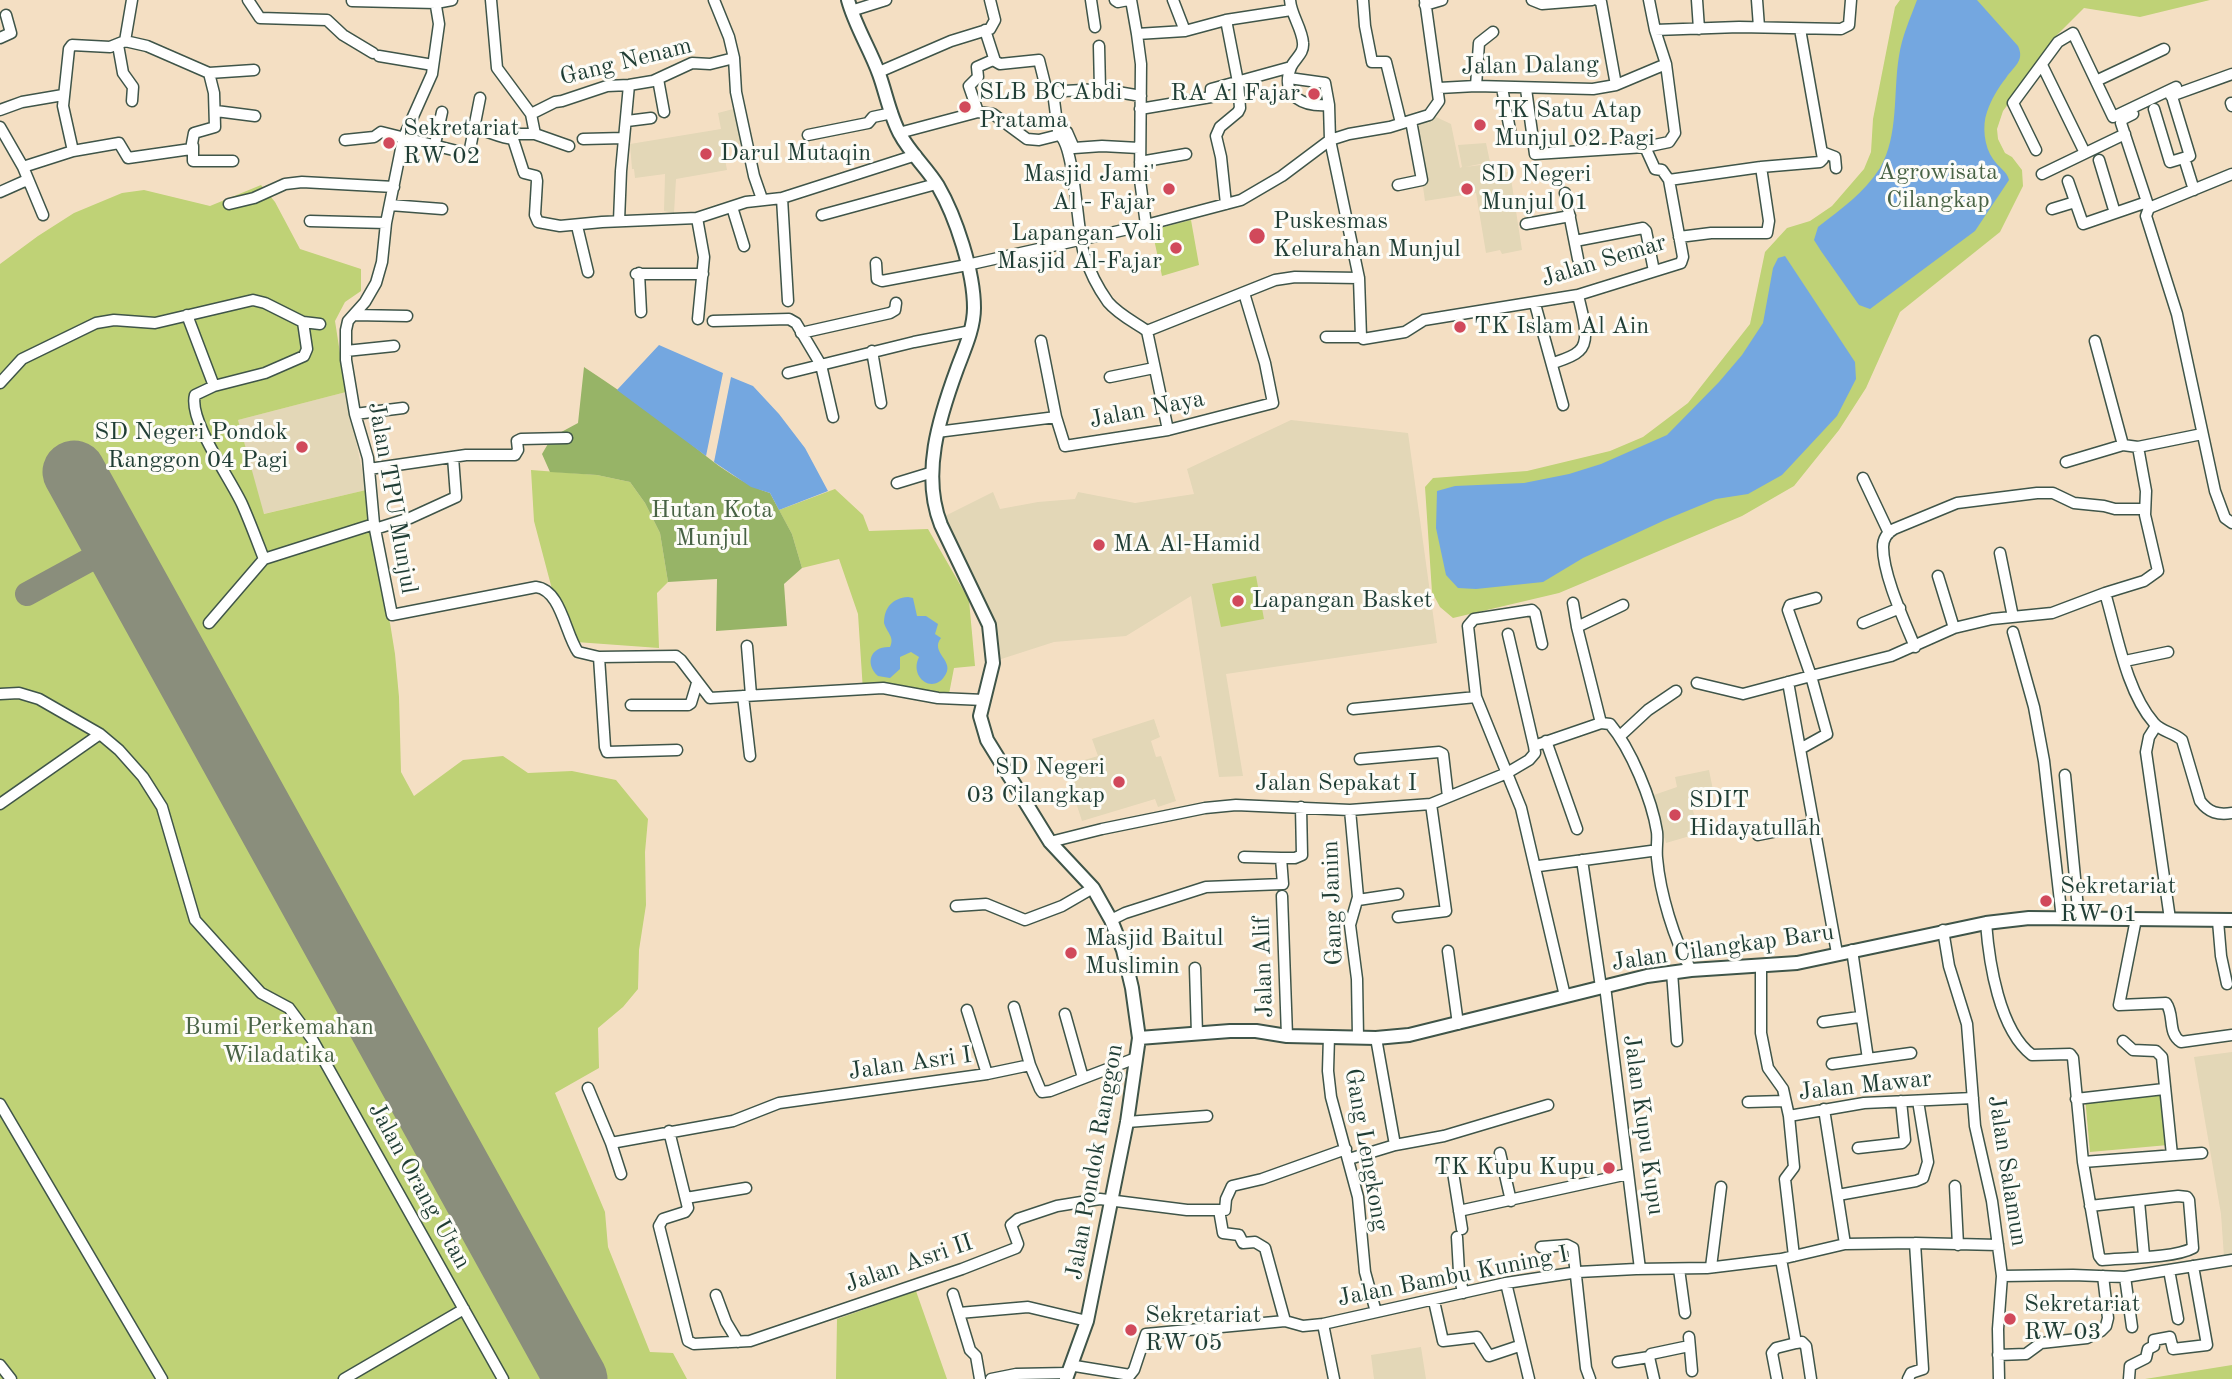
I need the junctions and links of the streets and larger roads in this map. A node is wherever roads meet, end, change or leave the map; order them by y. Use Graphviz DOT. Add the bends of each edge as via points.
graph roads {
  1 [pos="132,0"];
  2 [pos="248,0"];
  3 [pos="452,0"];
  4 [pos="491,0"];
  5 [pos="713,0"];
  6 [pos="886,0"];
  7 [pos="990,0"];
  8 [pos="1091,0"];
  9 [pos="1115,0"];
  10 [pos="1130,0"];
  11 [pos="1173,0"];
  12 [pos="1363,0"];
  13 [pos="1442,0"];
  14 [pos="1532,0"];
  15 [pos="1592,0"];
  16 [pos="1598,0"];
  17 [pos="1649,0"];
  18 [pos="1697,0"];
  19 [pos="1757,0"];
  20 [pos="1851,0"];
  21 [pos="352,1"];
  22 [pos="435,2"];
  23 [pos="1425,3"];
  24 [pos="1290,5"];
  25 [pos="850,6"];
  26 [pos="6,15"];
  27 [pos="1226,20"];
  28 [pos="1095,27"];
  29 [pos="1759,27"];
  30 [pos="1699,29"];
  31 [pos="1800,29"];
  32 [pos="985,30"];
  33 [pos="1655,30"];
  34 [pos="1185,31"];
  35 [pos="1493,32"];
  36 [pos="1137,34"];
  37 [pos="0,38"];
  38 [pos="121,43"];
  39 [pos="1099,46"];
  40 [pos="2164,49"];
  41 [pos="734,58"];
  42 [pos="995,61"];
  43 [pos="1665,64"];
  44 [pos="433,65"];
  45 [pos="2042,65"];
  46 [pos="254,70"];
  47 [pos="879,72"];
  48 [pos="209,73"];
  49 [pos="1290,73"];
  50 [pos="2232,74"];
  51 [pos="658,79"];
  52 [pos="2096,81"];
  53 [pos="1238,82"];
  54 [pos="629,85"];
  55 [pos="1616,85"];
  56 [pos="1476,86"];
  57 [pos="2176,87"];
  58 [pos="1439,88"];
  59 [pos="1502,88"];
  60 [pos="1100,89"];
  61 [pos="1526,89"];
  62 [pos="1053,92"];
  63 [pos="1141,96"];
  64 [pos="481,98"];
  65 [pos="63,100"];
  66 [pos="2173,100"];
  67 [pos="132,101"];
  68 [pos="1329,105"];
  69 [pos="1140,109"];
  70 [pos="2154,109"];
  71 [pos="0,110"];
  72 [pos="216,111"];
  73 [pos="442,112"];
  74 [pos="664,112"];
  75 [pos="978,112"];
  76 [pos="892,113"];
  77 [pos="531,114"];
  78 [pos="256,116"];
  79 [pos="650,118"];
  80 [pos="627,121"];
  81 [pos="1406,122"];
  82 [pos="0,127"];
  83 [pos="474,129"];
  84 [pos="1510,130"];
  85 [pos="535,134"];
  86 [pos="899,134"];
  87 [pos="2125,134"];
  88 [pos="808,135"];
  89 [pos="624,138"];
  90 [pos="403,139"];
  91 [pos="513,139"];
  92 [pos="583,139"];
  93 [pos="345,140"];
  94 [pos="1331,140"];
  95 [pos="435,144"];
  96 [pos="193,146"];
  97 [pos="569,146"];
  98 [pos="1645,147"];
  99 [pos="1139,148"];
  100 [pos="2036,150"];
  101 [pos="73,152"];
  102 [pos="1822,152"];
  103 [pos="2085,153"];
  104 [pos="1186,154"];
  105 [pos="916,155"];
  106 [pos="2184,158"];
  107 [pos="2099,160"];
  108 [pos="233,161"];
  109 [pos="1140,162"];
  110 [pos="23,167"];
  111 [pos="1761,167"];
  112 [pos="1836,168"];
  113 [pos="2042,174"];
  114 [pos="2232,174"];
  115 [pos="27,180"];
  116 [pos="1669,180"];
  117 [pos="2068,181"];
  118 [pos="936,184"];
  119 [pos="1398,185"];
  120 [pos="394,187"];
  121 [pos="2194,190"];
  122 [pos="0,192"];
  123 [pos="1565,193"];
  124 [pos="782,198"];
  125 [pos="762,199"];
  126 [pos="2075,202"];
  127 [pos="229,204"];
  128 [pos="1227,204"];
  129 [pos="390,205"];
  130 [pos="2148,205"];
  131 [pos="732,207"];
  132 [pos="442,209"];
  133 [pos="2052,209"];
  134 [pos="2115,213"];
  135 [pos="43,215"];
  136 [pos="822,215"];
  137 [pos="1570,216"];
  138 [pos="696,218"];
  139 [pos="310,221"];
  140 [pos="619,221"];
  141 [pos="386,223"];
  142 [pos="1526,224"];
  143 [pos="1146,225"];
  144 [pos="577,226"];
  145 [pos="1679,237"];
  146 [pos="1081,239"];
  147 [pos="1575,241"];
  148 [pos="744,246"];
  149 [pos="1578,259"];
  150 [pos="876,264"];
  151 [pos="967,265"];
  152 [pos="1654,271"];
  153 [pos="588,272"];
  154 [pos="703,274"];
  155 [pos="1359,278"];
  156 [pos="1244,293"];
  157 [pos="1578,295"];
  158 [pos="788,301"];
  159 [pos="896,303"];
  160 [pos="1535,304"];
  161 [pos="641,313"];
  162 [pos="187,315"];
  163 [pos="354,315"];
  164 [pos="407,316"];
  165 [pos="698,319"];
  166 [pos="713,321"];
  167 [pos="303,322"];
  168 [pos="320,324"];
  169 [pos="971,331"];
  170 [pos="1147,331"];
  171 [pos="802,333"];
  172 [pos="1326,337"];
  173 [pos="1361,337"];
  174 [pos="1041,341"];
  175 [pos="2095,341"];
  176 [pos="394,346"];
  177 [pos="872,351"];
  178 [pos="346,352"];
  179 [pos="1553,363"];
  180 [pos="821,365"];
  181 [pos="1154,368"];
  182 [pos="788,373"];
  183 [pos="1110,377"];
  184 [pos="0,383"];
  185 [pos="214,386"];
  186 [pos="881,403"];
  187 [pos="1563,405"];
  188 [pos="403,408"];
  189 [pos="355,414"];
  190 [pos="833,417"];
  191 [pos="1056,417"];
  192 [pos="1168,430"];
  193 [pos="937,432"];
  194 [pos="2202,434"];
  195 [pos="567,438"];
  196 [pos="2123,444"];
  197 [pos="2138,447"];
  198 [pos="453,457"];
  199 [pos="2066,462"];
  200 [pos="369,469"];
  201 [pos="933,472"];
  202 [pos="1863,478"];
  203 [pos="897,483"];
  204 [pos="2144,509"];
  205 [pos="2232,523"];
  206 [pos="373,527"];
  207 [pos="1889,533"];
  208 [pos="2000,553"];
  209 [pos="264,559"];
  210 [pos="1938,576"];
  211 [pos="2105,593"];
  212 [pos="1816,598"];
  213 [pos="1573,603"];
  214 [pos="1623,605"];
  215 [pos="1900,608"];
  216 [pos="2012,617"];
  217 [pos="209,623"];
  218 [pos="1863,623"];
  219 [pos="1577,627"];
  220 [pos="1954,628"];
  221 [pos="2013,632"];
  222 [pos="1508,634"];
  223 [pos="1542,644"];
  224 [pos="747,646"];
  225 [pos="1915,647"];
  226 [pos="2168,652"];
  227 [pos="599,657"];
  228 [pos="2124,661"];
  229 [pos="1811,676"];
  230 [pos="697,682"];
  231 [pos="1788,682"];
  232 [pos="1697,683"];
  233 [pos="1676,691"];
  234 [pos="0,694"];
  235 [pos="747,696"];
  236 [pos="1476,697"];
  237 [pos="984,700"];
  238 [pos="631,705"];
  239 [pos="1353,709"];
  240 [pos="1601,723"];
  241 [pos="2157,726"];
  242 [pos="100,734"];
  243 [pos="1620,736"];
  244 [pos="1546,741"];
  245 [pos="1534,746"];
  246 [pos="1800,749"];
  247 [pos="677,750"];
  248 [pos="750,756"];
  249 [pos="1360,759"];
  250 [pos="1507,773"];
  251 [pos="2065,775"];
  252 [pos="1448,797"];
  253 [pos="0,804"];
  254 [pos="1431,804"];
  255 [pos="1301,807"];
  256 [pos="1350,810"];
  257 [pos="2232,813"];
  258 [pos="1813,824"];
  259 [pos="1577,829"];
  260 [pos="1758,835"];
  261 [pos="1050,842"];
  262 [pos="1651,851"];
  263 [pos="1244,858"];
  264 [pos="1281,858"];
  265 [pos="1582,860"];
  266 [pos="1539,866"];
  267 [pos="1093,888"];
  268 [pos="1398,894"];
  269 [pos="1282,896"];
  270 [pos="1358,900"];
  271 [pos="956,906"];
  272 [pos="1398,917"];
  273 [pos="2062,919"];
  274 [pos="2078,919"];
  275 [pos="2137,919"];
  276 [pos="2171,919"];
  277 [pos="1111,920"];
  278 [pos="2232,920"];
  279 [pos="2218,921"];
  280 [pos="1986,923"];
  281 [pos="1943,930"];
  282 [pos="1448,951"];
  283 [pos="1846,951"];
  284 [pos="1761,967"];
  285 [pos="1195,968"];
  286 [pos="1691,970"];
  287 [pos="1672,972"];
  288 [pos="2227,984"];
  289 [pos="1603,987"];
  290 [pos="1565,996"];
  291 [pos="1014,1007"];
  292 [pos="967,1010"];
  293 [pos="1065,1014"];
  294 [pos="1859,1017"];
  295 [pos="1823,1022"];
  296 [pos="1458,1024"];
  297 [pos="1197,1034"];
  298 [pos="2232,1035"];
  299 [pos="1287,1036"];
  300 [pos="1329,1036"];
  301 [pos="1357,1037"];
  302 [pos="1139,1038"];
  303 [pos="1376,1038"];
  304 [pos="1677,1041"];
  305 [pos="2123,1041"];
  306 [pos="1911,1054"];
  307 [pos="1136,1058"];
  308 [pos="1867,1059"];
  309 [pos="1832,1063"];
  310 [pos="1030,1065"];
  311 [pos="987,1074"];
  312 [pos="1083,1077"];
  313 [pos="588,1088"];
  314 [pos="2164,1089"];
  315 [pos="1973,1098"];
  316 [pos="2076,1099"];
  317 [pos="1784,1101"];
  318 [pos="1901,1101"];
  319 [pos="1918,1101"];
  320 [pos="1748,1102"];
  321 [pos="0,1104"];
  322 [pos="1548,1105"];
  323 [pos="1824,1109"];
  324 [pos="1207,1116"];
  325 [pos="1789,1116"];
  326 [pos="1128,1122"];
  327 [pos="669,1131"];
  328 [pos="611,1143"];
  329 [pos="1395,1146"];
  330 [pos="1858,1148"];
  331 [pos="1500,1153"];
  332 [pos="2202,1153"];
  333 [pos="1347,1154"];
  334 [pos="2172,1155"];
  335 [pos="2083,1162"];
  336 [pos="1452,1166"];
  337 [pos="621,1174"];
  338 [pos="1628,1174"];
  339 [pos="1721,1186"];
  340 [pos="1955,1186"];
  341 [pos="746,1188"];
  342 [pos="1838,1195"];
  343 [pos="686,1198"];
  344 [pos="1111,1200"];
  345 [pos="1511,1201"];
  346 [pos="2139,1201"];
  347 [pos="2090,1206"];
  348 [pos="1219,1210"];
  349 [pos="1459,1211"];
  350 [pos="1916,1243"];
  351 [pos="1845,1244"];
  352 [pos="1958,1245"];
  353 [pos="1998,1245"];
  354 [pos="1541,1247"];
  355 [pos="1794,1256"];
  356 [pos="2144,1256"];
  357 [pos="1781,1259"];
  358 [pos="2232,1260"];
  359 [pos="2193,1266"];
  360 [pos="1711,1267"];
  361 [pos="1640,1269"];
  362 [pos="1679,1269"];
  363 [pos="2169,1270"];
  364 [pos="1574,1273"];
  365 [pos="2002,1276"];
  366 [pos="2103,1276"];
  367 [pos="2125,1277"];
  368 [pos="1506,1283"];
  369 [pos="1462,1293"];
  370 [pos="953,1294"];
  371 [pos="716,1295"];
  372 [pos="1434,1301"];
  373 [pos="464,1309"];
  374 [pos="1377,1312"];
  375 [pos="959,1313"];
  376 [pos="1685,1313"];
  377 [pos="2178,1319"];
  378 [pos="1087,1321"];
  379 [pos="1284,1321"];
  380 [pos="1323,1324"];
  381 [pos="2132,1327"];
  382 [pos="738,1342"];
  383 [pos="1796,1343"];
  384 [pos="1519,1346"];
  385 [pos="1998,1355"];
  386 [pos="1649,1357"];
  387 [pos="1618,1362"];
  388 [pos="0,1365"];
  389 [pos="1692,1371"];
  390 [pos="1069,1372"];
  391 [pos="1105,1374"];
  392 [pos="2129,1375"];
  393 [pos="11,1379"];
  394 [pos="162,1379"];
  395 [pos="344,1379"];
  396 [pos="503,1379"];
  397 [pos="980,1379"];
  398 [pos="990,1379"];
  399 [pos="1334,1379"];
  400 [pos="1529,1379"];
  401 [pos="1590,1379"];
  402 [pos="1654,1379"];
  403 [pos="1777,1379"];
  404 [pos="1811,1379"];
  405 [pos="1908,1379"];
  406 [pos="1999,1379"];
  1 -- 38 [label="street"];
  2 -- 44 [label="street" via="260,18 327,20 376,55"];
  3 -- 22 [label="street"];
  4 -- 77 [label="street" via="497,68"];
  5 -- 41 [label="street"];
  6 -- 25 [label="street"];
  7 -- 32 [label="street" via="995,20"];
  8 -- 28 [label="street"];
  9 -- 10 [label="street"];
  10 -- 36 [label="street"];
  11 -- 34 [label="street"];
  12 -- 81 [label="street" via="1372,62 1386,62"];
  13 -- 23 [label="street"];
  14 -- 15 [label="street" via="1542,4"];
  16 -- 55 [label="street"];
  17 -- 33 [label="street"];
  18 -- 30 [label="street"];
  19 -- 29 [label="street"];
  20 -- 31 [label="street" via="1846,27"];
  21 -- 22 [label="street"];
  22 -- 44 [label="street, Jalan TPU Munjul" via="439,24"];
  23 -- 58 [label="street, Jalan Dalang"];
  24 -- 27 [label="street"];
  24 -- 49 [label="street" via="1304,44"];
  25 -- 47 [label="street"];
  26 -- 37 [label="street" via="11,33"];
  27 -- 34 [label="street"];
  27 -- 53 [label="street"];
  29 -- 30 [label="street"];
  29 -- 31 [label="street"];
  30 -- 33 [label="street"];
  31 -- 102 [label="street"];
  32 -- 42 [label="street"];
  32 -- 47 [label="street"];
  33 -- 43 [label="street"];
  34 -- 36 [label="street"];
  35 -- 56 [label="street" via="1479,43"];
  36 -- 63 [label="street"];
  38 -- 48 [label="street" via="147,46"];
  38 -- 65 [label="street" via="110,47 72,45"];
  38 -- 67 [label="street" via="123,73 132,87"];
  39 -- 60 [label="street"];
  40 -- 52 [label="street"];
  41 -- 51 [label="street, Gang Nenam" via="692,63"];
  41 -- 125 [label="street" via="736,92"];
  42 -- 62 [label="street" via="1039,60 1045,90"];
  42 -- 75 [label="street" via="978,65 978,76 969,86"];
  43 -- 55 [label="street, Jalan Dalang"];
  43 -- 98 [label="street" via="1675,133 1669,142"];
  44 -- 90 [label="street, Jalan TPU Munjul"];
  45 -- 52 [label="street" via="2058,42 2073,33"];
  45 -- 100 [label="street" via="2013,103"];
  45 -- 103 [label="street"];
  46 -- 48 [label="street"];
  47 -- 76 [label="street"];
  48 -- 72 [label="street"];
  49 -- 53 [label="street"];
  49 -- 68 [label="street" via="1325,83"];
  49 -- 68 [label="street" via="1292,93 1301,102"];
  50 -- 87 [label="street" via="2183,90 2123,119"];
  51 -- 54 [label="street, Gang Nenam"];
  51 -- 74 [label="street"];
  52 -- 57 [label="street" via="2113,117"];
  53 -- 69 [label="street" via="1211,89 1212,97"];
  53 -- 128 [label="street" via="1238,113 1216,136"];
  54 -- 77 [label="street, Gang Nenam" via="607,86"];
  54 -- 80 [label="street"];
  55 -- 61 [label="street, Jalan Dalang"];
  56 -- 58 [label="street, Jalan Dalang"];
  56 -- 59 [label="street, Jalan Dalang"];
  58 -- 81 [label="street, Jalan Dalang" via="1435,110"];
  59 -- 61 [label="street, Jalan Dalang"];
  59 -- 84 [label="street"];
  60 -- 62 [label="street"];
  60 -- 63 [label="street"];
  61 -- 98 [label="street" via="1535,154"];
  62 -- 99 [label="street" via="1058,131 1067,132 1074,148"];
  63 -- 69 [label="street"];
  64 -- 83 [label="street"];
  65 -- 71 [label="street" via="22,102"];
  65 -- 101 [label="street"];
  66 -- 106 [label="street" via="2190,156"];
  68 -- 94 [label="street"];
  69 -- 99 [label="street"];
  70 -- 106 [label="street" via="2170,162"];
  72 -- 78 [label="street"];
  72 -- 96 [label="street" via="215,127 194,133"];
  73 -- 95 [label="street"];
  75 -- 86 [label="street"];
  75 -- 146 [label="street" via="993,114 1027,139 1063,137"];
  76 -- 86 [label="street"];
  76 -- 88 [label="street" via="873,117 868,123"];
  77 -- 85 [label="street"];
  79 -- 80 [label="street"];
  80 -- 89 [label="street"];
  81 -- 94 [label="street, Jalan Dalang"];
  81 -- 119 [label="street" via="1422,180"];
  82 -- 110 [label="street"];
  83 -- 91 [label="street"];
  83 -- 95 [label="street" via="471,154"];
  85 -- 91 [label="street" via="514,134"];
  85 -- 97 [label="street"];
  86 -- 105 [label="street, Jalan Pondok Ranggon"];
  87 -- 103 [label="street"];
  87 -- 130 [label="street"];
  89 -- 92 [label="street"];
  89 -- 140 [label="street"];
  90 -- 93 [label="street" via="381,132"];
  90 -- 95 [label="street"];
  90 -- 120 [label="street, Jalan TPU Munjul"];
  91 -- 144 [label="street" via="523,172 536,176 538,222"];
  94 -- 128 [label="street, Jalan Dalang" via="1282,176"];
  94 -- 155 [label="street"];
  96 -- 101 [label="street" via="128,158 119,143"];
  96 -- 108 [label="street" via="193,161"];
  98 -- 116 [label="street" via="1655,169 1662,170"];
  99 -- 109 [label="street"];
  101 -- 110 [label="street"];
  102 -- 111 [label="street" via="1820,162"];
  102 -- 112 [label="street" via="1835,157"];
  103 -- 113 [label="street"];
  104 -- 109 [label="street"];
  105 -- 118 [label="street, Jalan Pondok Ranggon"];
  105 -- 124 [label="street"];
  106 -- 121 [label="street"];
  107 -- 134 [label="street"];
  109 -- 143 [label="street"];
  110 -- 115 [label="street"];
  111 -- 116 [label="street"];
  111 -- 145 [label="street" via="1767,233"];
  114 -- 121 [label="street"];
  115 -- 122 [label="street"];
  115 -- 135 [label="street"];
  116 -- 145 [label="street, Jalan Semar"];
  117 -- 126 [label="street"];
  118 -- 136 [label="street"];
  118 -- 151 [label="street, Jalan Pondok Ranggon"];
  120 -- 127 [label="street" via="302,182"];
  120 -- 129 [label="street, Jalan TPU Munjul"];
  121 -- 130 [label="street"];
  123 -- 137 [label="street"];
  124 -- 125 [label="street"];
  124 -- 158 [label="street"];
  125 -- 131 [label="street"];
  126 -- 133 [label="street"];
  126 -- 134 [label="street" via="2083,224"];
  128 -- 143 [label="street, Jalan Dalang"];
  129 -- 132 [label="street"];
  129 -- 141 [label="street, Jalan TPU Munjul"];
  130 -- 134 [label="street"];
  130 -- 194 [label="street" via="2146,216 2177,314"];
  131 -- 138 [label="street"];
  131 -- 148 [label="street"];
  137 -- 142 [label="street"];
  137 -- 147 [label="street"];
  138 -- 140 [label="street"];
  138 -- 154 [label="street" via="703,244"];
  139 -- 141 [label="street"];
  140 -- 144 [label="street"];
  141 -- 163 [label="street, Jalan TPU Munjul" via="376,283"];
  143 -- 146 [label="street, Jalan Dalang"];
  144 -- 153 [label="street"];
  145 -- 152 [label="street, Jalan Semar" via="1683,261"];
  146 -- 151 [label="street, Jalan Dalang"];
  146 -- 170 [label="street" via="1104,296"];
  147 -- 149 [label="street"];
  147 -- 152 [label="street" via="1643,228"];
  150 -- 151 [label="street, Jalan Dalang" via="877,279 882,281"];
  151 -- 169 [label="street, Jalan Pondok Ranggon" via="973,292"];
  152 -- 157 [label="street, Jalan Semar"];
  154 -- 161 [label="street" via="637,273"];
  154 -- 165 [label="street"];
  155 -- 156 [label="street" via="1287,277"];
  155 -- 173 [label="street"];
  156 -- 170 [label="street"];
  156 -- 192 [label="street, Jalan Naya" via="1273,403"];
  157 -- 160 [label="street, Jalan Semar"];
  157 -- 179 [label="street" via="1584,346 1577,354"];
  159 -- 171 [label="street" via="890,313"];
  160 -- 173 [label="street, Jalan Semar" via="1424,320 1405,332"];
  160 -- 179 [label="street"];
  162 -- 167 [label="street" via="253,300"];
  162 -- 184 [label="street" via="148,324 114,320 89,326 22,359"];
  162 -- 185 [label="street"];
  163 -- 164 [label="street"];
  163 -- 178 [label="street, Jalan TPU Munjul" via="346,330"];
  166 -- 171 [label="street" via="789,319"];
  167 -- 168 [label="street"];
  167 -- 185 [label="street" via="304,356 265,373"];
  169 -- 177 [label="street"];
  169 -- 193 [label="street, Jalan Pondok Ranggon"];
  170 -- 181 [label="street"];
  171 -- 180 [label="street"];
  172 -- 173 [label="street, Jalan Semar"];
  174 -- 191 [label="street"];
  175 -- 196 [label="street"];
  176 -- 178 [label="street"];
  177 -- 180 [label="street"];
  177 -- 186 [label="street"];
  178 -- 189 [label="street, Jalan TPU Munjul"];
  179 -- 187 [label="street"];
  180 -- 182 [label="street"];
  180 -- 190 [label="street"];
  181 -- 183 [label="street"];
  181 -- 192 [label="street"];
  185 -- 209 [label="street" via="195,395 196,414"];
  188 -- 189 [label="street"];
  189 -- 200 [label="street, Jalan TPU Munjul"];
  191 -- 192 [label="street, Jalan Naya" via="1068,447"];
  191 -- 193 [label="street, Jalan Naya"];
  193 -- 201 [label="street, Jalan Pondok Ranggon"];
  194 -- 197 [label="street"];
  194 -- 205 [label="street" via="2215,491 2225,518"];
  195 -- 198 [label="street" via="519,439 514,455"];
  196 -- 197 [label="street"];
  196 -- 199 [label="street"];
  197 -- 204 [label="street" via="2146,491"];
  198 -- 200 [label="street"];
  198 -- 206 [label="street" via="456,497 410,518"];
  200 -- 206 [label="street, Jalan TPU Munjul"];
  201 -- 203 [label="street"];
  201 -- 237 [label="street, Jalan Pondok Ranggon" via="934,508 989,625 993,663"];
  202 -- 207 [label="street"];
  204 -- 207 [label="street" via="2074,503 2053,493 2037,493 1957,503"];
  204 -- 211 [label="street" via="2158,570 2144,581"];
  206 -- 209 [label="street"];
  206 -- 227 [label="street, Jalan TPU Munjul" via="392,615 543,588 553,595 578,652"];
  207 -- 215 [label="street" via="1883,544 1885,565"];
  208 -- 216 [label="street"];
  209 -- 217 [label="street"];
  210 -- 220 [label="street"];
  211 -- 216 [label="street" via="2052,613"];
  211 -- 228 [label="street"];
  212 -- 229 [label="street" via="1790,605 1788,610"];
  213 -- 219 [label="street"];
  214 -- 219 [label="street"];
  215 -- 218 [label="street"];
  215 -- 225 [label="street"];
  216 -- 220 [label="street"];
  219 -- 240 [label="street"];
  220 -- 225 [label="street"];
  221 -- 273 [label="street" via="2044,761"];
  222 -- 245 [label="street"];
  223 -- 236 [label="street" via="1532,610 1474,619 1468,626"];
  224 -- 235 [label="street"];
  225 -- 229 [label="street"];
  226 -- 228 [label="street"];
  227 -- 230 [label="street" via="676,656"];
  227 -- 247 [label="street" via="607,752"];
  228 -- 241 [label="street" via="2137,695"];
  229 -- 231 [label="street"];
  229 -- 246 [label="street" via="1827,734"];
  230 -- 235 [label="street" via="710,698"];
  230 -- 238 [label="street" via="688,705"];
  231 -- 232 [label="street" via="1743,694"];
  231 -- 246 [label="street"];
  233 -- 243 [label="street"];
  234 -- 242 [label="street, Jalan Orang Utan" via="39,699"];
  235 -- 237 [label="street" via="883,688"];
  235 -- 248 [label="street"];
  236 -- 239 [label="street"];
  236 -- 250 [label="street"];
  237 -- 261 [label="street, Jalan Pondok Ranggon" via="980,716 987,740"];
  240 -- 243 [label="street" via="1610,724"];
  240 -- 244 [label="street, Jalan Sepakat I"];
  241 -- 257 [label="street" via="2182,740 2204,807 2220,815"];
  241 -- 276 [label="street" via="2149,737 2147,765"];
  242 -- 253 [label="street"];
  242 -- 373 [label="street, Jalan Orang Utan" via="143,777 162,807 195,920 261,993 289,1009 312,1039"];
  243 -- 286 [label="street" via="1645,791 1656,828 1660,882"];
  244 -- 245 [label="street, Jalan Sepakat I"];
  244 -- 259 [label="street"];
  245 -- 250 [label="street, Jalan Sepakat I" via="1529,760"];
  246 -- 258 [label="street"];
  249 -- 252 [label="street" via="1440,752"];
  250 -- 252 [label="street, Jalan Sepakat I"];
  250 -- 290 [label="street" via="1521,808"];
  251 -- 274 [label="street"];
  252 -- 254 [label="street, Jalan Sepakat I"];
  254 -- 256 [label="street, Jalan Sepakat I"];
  254 -- 272 [label="street" via="1446,911"];
  255 -- 256 [label="street, Jalan Sepakat I"];
  255 -- 261 [label="street, Jalan Sepakat I" via="1205,808"];
  255 -- 264 [label="street" via="1302,855"];
  256 -- 270 [label="street, Gang Janim"];
  258 -- 260 [label="street"];
  258 -- 283 [label="street"];
  261 -- 267 [label="street, Jalan Pondok Ranggon"];
  262 -- 265 [label="street"];
  263 -- 264 [label="street"];
  264 -- 277 [label="street, Jalan Alif" via="1283,884 1206,887"];
  265 -- 266 [label="street"];
  265 -- 289 [label="street, Jalan Kupu Kupu"];
  267 -- 271 [label="street" via="1025,920 986,904"];
  267 -- 277 [label="street, Jalan Pondok Ranggon"];
  268 -- 270 [label="street"];
  269 -- 299 [label="street, Jalan Alif"];
  270 -- 301 [label="street, Gang Janim" via="1350,925 1357,979"];
  273 -- 274 [label="street, Jalan Cilangkap Baru"];
  273 -- 280 [label="street, Jalan Cilangkap Baru"];
  274 -- 275 [label="street, Jalan Cilangkap Baru"];
  275 -- 276 [label="street, Jalan Cilangkap Baru"];
  275 -- 298 [label="street" via="2119,1005 2166,1003 2173,1034 2181,1042"];
  276 -- 279 [label="street, Jalan Cilangkap Baru"];
  277 -- 302 [label="street, Jalan Pondok Ranggon" via="1123,950"];
  278 -- 279 [label="street, Jalan Cilangkap Baru"];
  279 -- 288 [label="street"];
  280 -- 281 [label="street, Jalan Cilangkap Baru"];
  280 -- 316 [label="street" via="2002,1011 2009,1026 2032,1055 2070,1054"];
  281 -- 283 [label="street, Jalan Cilangkap Baru"];
  281 -- 315 [label="street, Jalan Salamun" via="1967,1024"];
  282 -- 296 [label="street"];
  283 -- 284 [label="street, Jalan Cilangkap Baru"];
  283 -- 294 [label="street"];
  283 -- 308 [label="street"];
  284 -- 286 [label="street, Jalan Cilangkap Baru"];
  284 -- 317 [label="street, Jalan Mawar" via="1760,1033 1768,1069 1779,1083"];
  285 -- 297 [label="street"];
  286 -- 287 [label="street, Jalan Cilangkap Baru"];
  287 -- 289 [label="street, Jalan Cilangkap Baru"];
  287 -- 304 [label="street"];
  289 -- 290 [label="street, Jalan Cilangkap Baru"];
  289 -- 338 [label="street, Jalan Kupu Kupu"];
  290 -- 296 [label="street, Jalan Cilangkap Baru"];
  291 -- 310 [label="street"];
  292 -- 311 [label="street"];
  293 -- 312 [label="street"];
  294 -- 295 [label="street"];
  294 -- 308 [label="street"];
  296 -- 303 [label="street, Jalan Cilangkap Baru"];
  297 -- 299 [label="street, Jalan Cilangkap Baru" via="1256,1031"];
  297 -- 302 [label="street, Jalan Cilangkap Baru"];
  299 -- 300 [label="street, Jalan Cilangkap Baru"];
  300 -- 301 [label="street, Jalan Cilangkap Baru"];
  300 -- 333 [label="street, Gang Lengkong" via="1331,1097"];
  301 -- 303 [label="street, Jalan Cilangkap Baru"];
  302 -- 307 [label="street, Jalan Pondok Ranggon"];
  303 -- 329 [label="street"];
  305 -- 314 [label="street" via="2133,1050 2160,1053"];
  306 -- 308 [label="street"];
  307 -- 312 [label="street"];
  307 -- 326 [label="street, Jalan Pondok Ranggon"];
  308 -- 309 [label="street"];
  310 -- 311 [label="street, Jalan Asri I"];
  310 -- 312 [label="street" via="1042,1092"];
  311 -- 327 [label="street, Jalan Asri I" via="779,1103 733,1121"];
  313 -- 328 [label="street"];
  314 -- 316 [label="street"];
  314 -- 334 [label="street"];
  315 -- 319 [label="street, Jalan Mawar"];
  315 -- 353 [label="street, Jalan Salamun"];
  316 -- 335 [label="street"];
  317 -- 320 [label="street"];
  317 -- 325 [label="street, Jalan Mawar"];
  318 -- 319 [label="street, Jalan Mawar"];
  318 -- 323 [label="street, Jalan Mawar"];
  318 -- 330 [label="street" via="1905,1140"];
  319 -- 342 [label="street" via="1928,1162 1923,1178"];
  321 -- 394 [label="street"];
  322 -- 329 [label="street"];
  323 -- 325 [label="street, Jalan Mawar"];
  323 -- 342 [label="street"];
  324 -- 326 [label="street"];
  325 -- 355 [label="street" via="1794,1167 1785,1179"];
  326 -- 344 [label="street, Jalan Pondok Ranggon"];
  327 -- 328 [label="street, Jalan Asri I"];
  327 -- 343 [label="street"];
  328 -- 337 [label="street"];
  329 -- 333 [label="street"];
  331 -- 345 [label="street"];
  332 -- 334 [label="street"];
  333 -- 348 [label="street" via="1232,1186 1225,1210"];
  333 -- 374 [label="street, Gang Lengkong" via="1358,1197 1365,1272"];
  334 -- 335 [label="street"];
  335 -- 347 [label="street"];
  336 -- 349 [label="street"];
  338 -- 345 [label="street"];
  338 -- 361 [label="street, Jalan Kupu Kupu"];
  339 -- 360 [label="street"];
  340 -- 352 [label="street"];
  341 -- 343 [label="street"];
  342 -- 351 [label="street"];
  343 -- 382 [label="street, Jalan Asri II" via="687,1210 663,1219 659,1226 689,1342"];
  344 -- 348 [label="street"];
  344 -- 378 [label="street, Jalan Pondok Ranggon"];
  344 -- 382 [label="street, Jalan Asri II" via="1057,1206 1018,1219 1010,1228 1016,1248"];
  345 -- 349 [label="street"];
  346 -- 347 [label="street"];
  346 -- 356 [label="street"];
  346 -- 356 [label="street" via="2178,1196 2189,1200 2193,1248"];
  347 -- 356 [label="street" via="2096,1252 2102,1260"];
  348 -- 379 [label="street" via="1223,1233 1265,1248"];
  349 -- 369 [label="street"];
  350 -- 351 [label="street, Jalan Bambu Kuning I"];
  350 -- 352 [label="street, Jalan Bambu Kuning I"];
  350 -- 405 [label="street" via="1923,1369"];
  351 -- 355 [label="street, Jalan Bambu Kuning I"];
  352 -- 353 [label="street, Jalan Bambu Kuning I"];
  353 -- 365 [label="street, Jalan Salamun"];
  354 -- 364 [label="street" via="1572,1247"];
  355 -- 357 [label="street, Jalan Bambu Kuning I"];
  357 -- 360 [label="street, Jalan Bambu Kuning I"];
  357 -- 383 [label="street"];
  358 -- 359 [label="street"];
  359 -- 363 [label="street"];
  359 -- 392 [label="street" via="2207,1345 2173,1349 2170,1337 2154,1340 2146,1357 2130,1366"];
  360 -- 362 [label="street, Jalan Bambu Kuning I"];
  361 -- 362 [label="street, Jalan Bambu Kuning I"];
  361 -- 364 [label="street, Jalan Bambu Kuning I"];
  362 -- 376 [label="street"];
  363 -- 367 [label="street"];
  363 -- 377 [label="street"];
  364 -- 368 [label="street, Jalan Bambu Kuning I"];
  364 -- 401 [label="street"];
  365 -- 366 [label="street"];
  365 -- 385 [label="street, Jalan Salamun"];
  366 -- 367 [label="street"];
  366 -- 385 [label="street" via="2106,1326 2095,1336 2052,1341 2034,1346 2026,1354"];
  367 -- 381 [label="street"];
  368 -- 369 [label="street, Jalan Bambu Kuning I"];
  368 -- 384 [label="street"];
  369 -- 372 [label="street, Jalan Bambu Kuning I"];
  370 -- 375 [label="street"];
  371 -- 382 [label="street"];
  372 -- 374 [label="street, Jalan Bambu Kuning I"];
  372 -- 384 [label="street" via="1443,1341 1477,1337 1489,1356"];
  373 -- 395 [label="street"];
  373 -- 396 [label="street, Jalan Orang Utan"];
  374 -- 380 [label="street, Jalan Bambu Kuning I"];
  375 -- 378 [label="street" via="1028,1307"];
  375 -- 397 [label="street"];
  378 -- 390 [label="street, Jalan Pondok Ranggon"];
  379 -- 380 [label="street, Jalan Bambu Kuning I" via="1303,1326"];
  379 -- 391 [label="street, Jalan Bambu Kuning I" via="1146,1334 1130,1375"];
  380 -- 399 [label="street"];
  383 -- 403 [label="street" via="1772,1353"];
  383 -- 404 [label="street" via="1806,1346"];
  384 -- 400 [label="street"];
  385 -- 406 [label="street, Jalan Salamun"];
  386 -- 387 [label="street"];
  386 -- 389 [label="street" via="1654,1352 1684,1349 1689,1341"];
  386 -- 402 [label="street"];
  388 -- 393 [label="street"];
  390 -- 391 [label="street, Jalan Bambu Kuning I" via="1075,1366"];
  390 -- 398 [label="street, Jalan Bambu Kuning I"];
}
